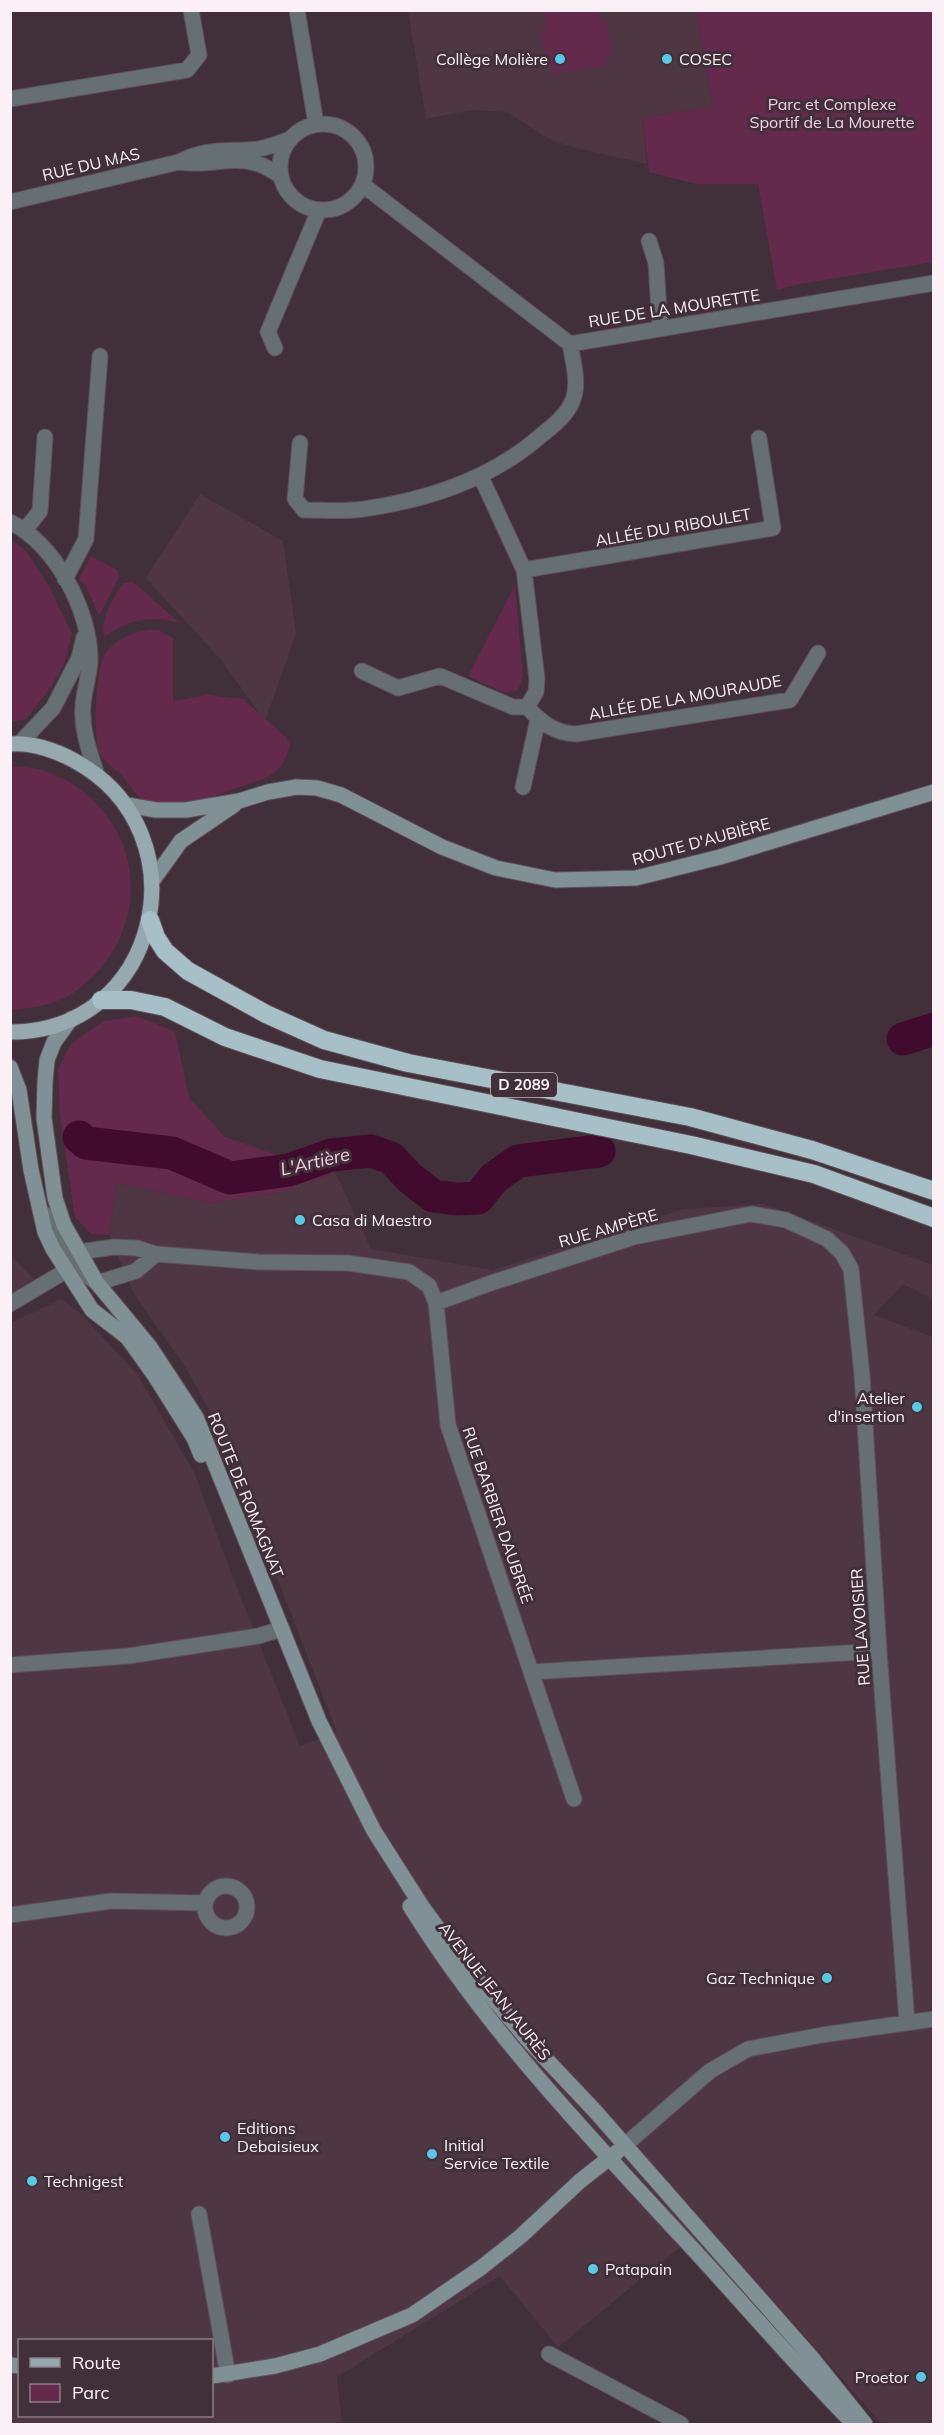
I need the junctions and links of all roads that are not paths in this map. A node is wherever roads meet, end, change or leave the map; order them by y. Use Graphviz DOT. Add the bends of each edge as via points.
graph roads {
  1 [pos="191,10"];
  2 [pos="297,10"];
  3 [pos="10,99"];
  4 [pos="316,124"];
  5 [pos="290,139"];
  6 [pos="179,162"];
  7 [pos="281,176"];
  8 [pos="363,185"];
  9 [pos="10,202"];
  10 [pos="319,210"];
  11 [pos="649,241"];
  12 [pos="933,283"];
  13 [pos="660,328"];
  14 [pos="570,344"];
  15 [pos="275,348"];
  16 [pos="100,356"];
  17 [pos="45,437"];
  18 [pos="759,438"];
  19 [pos="300,443"];
  20 [pos="481,477"];
  21 [pos="10,522"];
  22 [pos="26,530"];
  23 [pos="524,570"];
  24 [pos="65,579"];
  25 [pos="86,628"];
  26 [pos="818,653"];
  27 [pos="362,671"];
  28 [pos="527,707"];
  29 [pos="538,719"];
  30 [pos="15,744"];
  31 [pos="96,772"];
  32 [pos="523,787"];
  33 [pos="933,792"];
  34 [pos="238,801"];
  35 [pos="127,805"];
  36 [pos="153,880"];
  37 [pos="150,920"];
  38 [pos="101,1000"];
  39 [pos="71,1019"];
  40 [pos="10,1032"];
  41 [pos="10,1067"];
  42 [pos="933,1191"];
  43 [pos="933,1218"];
  44 [pos="827,1239"];
  45 [pos="156,1254"];
  46 [pos="73,1263"];
  47 [pos="98,1283"];
  48 [pos="436,1303"];
  49 [pos="10,1304"];
  50 [pos="277,1631"];
  51 [pos="879,1651"];
  52 [pos="10,1665"];
  53 [pos="531,1672"];
  54 [pos="574,1799"];
  55 [pos="370,1833"];
  56 [pos="205,1903"];
  57 [pos="10,1915"];
  58 [pos="933,2019"];
  59 [pos="907,2022"];
  60 [pos="625,2145"];
  61 [pos="610,2158"];
  62 [pos="199,2214"];
  63 [pos="549,2354"];
  64 [pos="228,2375"];
  65 [pos="213,2376"];
  66 [pos="681,2424"];
  67 [pos="855,2424"];
  68 [pos="865,2424"];
  1 -- 3 [label="street" via="199,54 187,70"];
  2 -- 4 [label="street"];
  4 -- 5 [label="street"];
  4 -- 8 [label="street" via="339,126 357,139 367,161"];
  5 -- 6 [label="street, RUE DU MAS" via="257,149 195,154"];
  5 -- 7 [label="street" via="281,158"];
  6 -- 7 [label="street, RUE DU MAS" via="249,162"];
  6 -- 9 [label="street, RUE DU MAS"];
  7 -- 10 [label="street" via="294,200"];
  8 -- 10 [label="street" via="350,202"];
  8 -- 14 [label="street, RUE DE LA MOURETTE"];
  10 -- 15 [label="street" via="268,332"];
  11 -- 13 [label="street" via="656,263"];
  12 -- 13 [label="street, RUE DE LA MOURETTE"];
  13 -- 14 [label="street, RUE DE LA MOURETTE"];
  14 -- 20 [label="street" via="576,380 573,401 564,416 528,447"];
  16 -- 24 [label="street" via="86,539"];
  17 -- 22 [label="street" via="40,512"];
  18 -- 23 [label="street, ALLÉE DU RIBOULET" via="773,528"];
  19 -- 20 [label="street" via="295,499 304,510 362,510 423,498"];
  20 -- 23 [label="street"];
  21 -- 22 [label="street"];
  22 -- 24 [label="street" via="53,559"];
  23 -- 28 [label="street" via="537,679 536,692"];
  24 -- 25 [label="street"];
  25 -- 30 [label="street" via="79,658 53,708"];
  25 -- 31 [label="street" via="90,660 82,718"];
  26 -- 29 [label="street, ALLÉE DE LA MOURAUDE" via="790,700 576,734 552,730"];
  27 -- 28 [label="street" via="398,688 440,676 513,707"];
  28 -- 29 [label="street, ALLÉE DE LA MOURAUDE"];
  29 -- 32 [label="street"];
  30 -- 31 [label="main road" via="60,752"];
  31 -- 35 [label="main road"];
  33 -- 34 [label="main road, ROUTE D'AUBIÈRE" via="636,879 555,880 496,868 442,847 341,795 317,788 297,787"];
  34 -- 35 [label="main road, ROUTE D'AUBIÈRE" via="186,810"];
  34 -- 36 [label="main road, ROUTE D'AUBIÈRE" via="182,841"];
  35 -- 36 [label="main road" via="145,840"];
  36 -- 37 [label="main road"];
  37 -- 38 [label="main road" via="123,977"];
  37 -- 42 [label="highway, D 2089" via="165,951 188,971 266,1014 324,1040 408,1063 690,1117 812,1150"];
  38 -- 39 [label="main road"];
  38 -- 43 [label="highway, D 2089" via="148,1002 165,1007 225,1037 320,1070 691,1145 814,1174"];
  39 -- 40 [label="main road" via="29,1032"];
  39 -- 46 [label="main road, ROUTE DE ROMAGNAT" via="54,1042 47,1060 44,1118 56,1198"];
  41 -- 46 [label="main road, ROUTE DE ROMAGNAT" via="21,1100 45,1232"];
  44 -- 48 [label="street, RUE AMPÈRE" via="786,1220 751,1214 634,1237"];
  44 -- 51 [label="street, RUE LAVOISIER" via="851,1269 862,1375"];
  45 -- 46 [label="street, RUE BARBIER DAUBRÉE" via="114,1247"];
  45 -- 47 [label="street" via="136,1271"];
  45 -- 48 [label="street, RUE BARBIER DAUBRÉE" via="260,1262 348,1263 409,1272 429,1286"];
  46 -- 47 [label="main road, ROUTE DE ROMAGNAT"];
  46 -- 49 [label="street"];
  46 -- 50 [label="main road, ROUTE DE ROMAGNAT" via="92,1310 127,1337 194,1438"];
  47 -- 50 [label="main road, ROUTE DE ROMAGNAT" via="150,1347 196,1417"];
  48 -- 53 [label="street, RUE BARBIER DAUBRÉE" via="448,1425"];
  50 -- 52 [label="street" via="128,1656"];
  50 -- 55 [label="main road, ROUTE DE ROMAGNAT"];
  51 -- 53 [label="street"];
  51 -- 59 [label="street, RUE LAVOISIER"];
  53 -- 54 [label="street, RUE BARBIER DAUBRÉE"];
  55 -- 60 [label="main road, AVENUE JEAN JAURÈS" via="462,1961 526,2038"];
  55 -- 61 [label="main road, AVENUE JEAN JAURÈS" via="453,1971 514,2049"];
  56 -- 57 [label="street" via="111,1901"];
  58 -- 59 [label="street"];
  59 -- 60 [label="street" via="748,2049 710,2071"];
  60 -- 61 [label="main road"];
  60 -- 68 [label="main road, AVENUE JEAN JAURÈS"];
  61 -- 64 [label="main road" via="482,2267 412,2315 320,2354"];
  61 -- 67 [label="main road, AVENUE JEAN JAURÈS" via="799,2368"];
  62 -- 64 [label="street"];
  63 -- 66 [label="street"];
  64 -- 65 [label="main road"];
}
